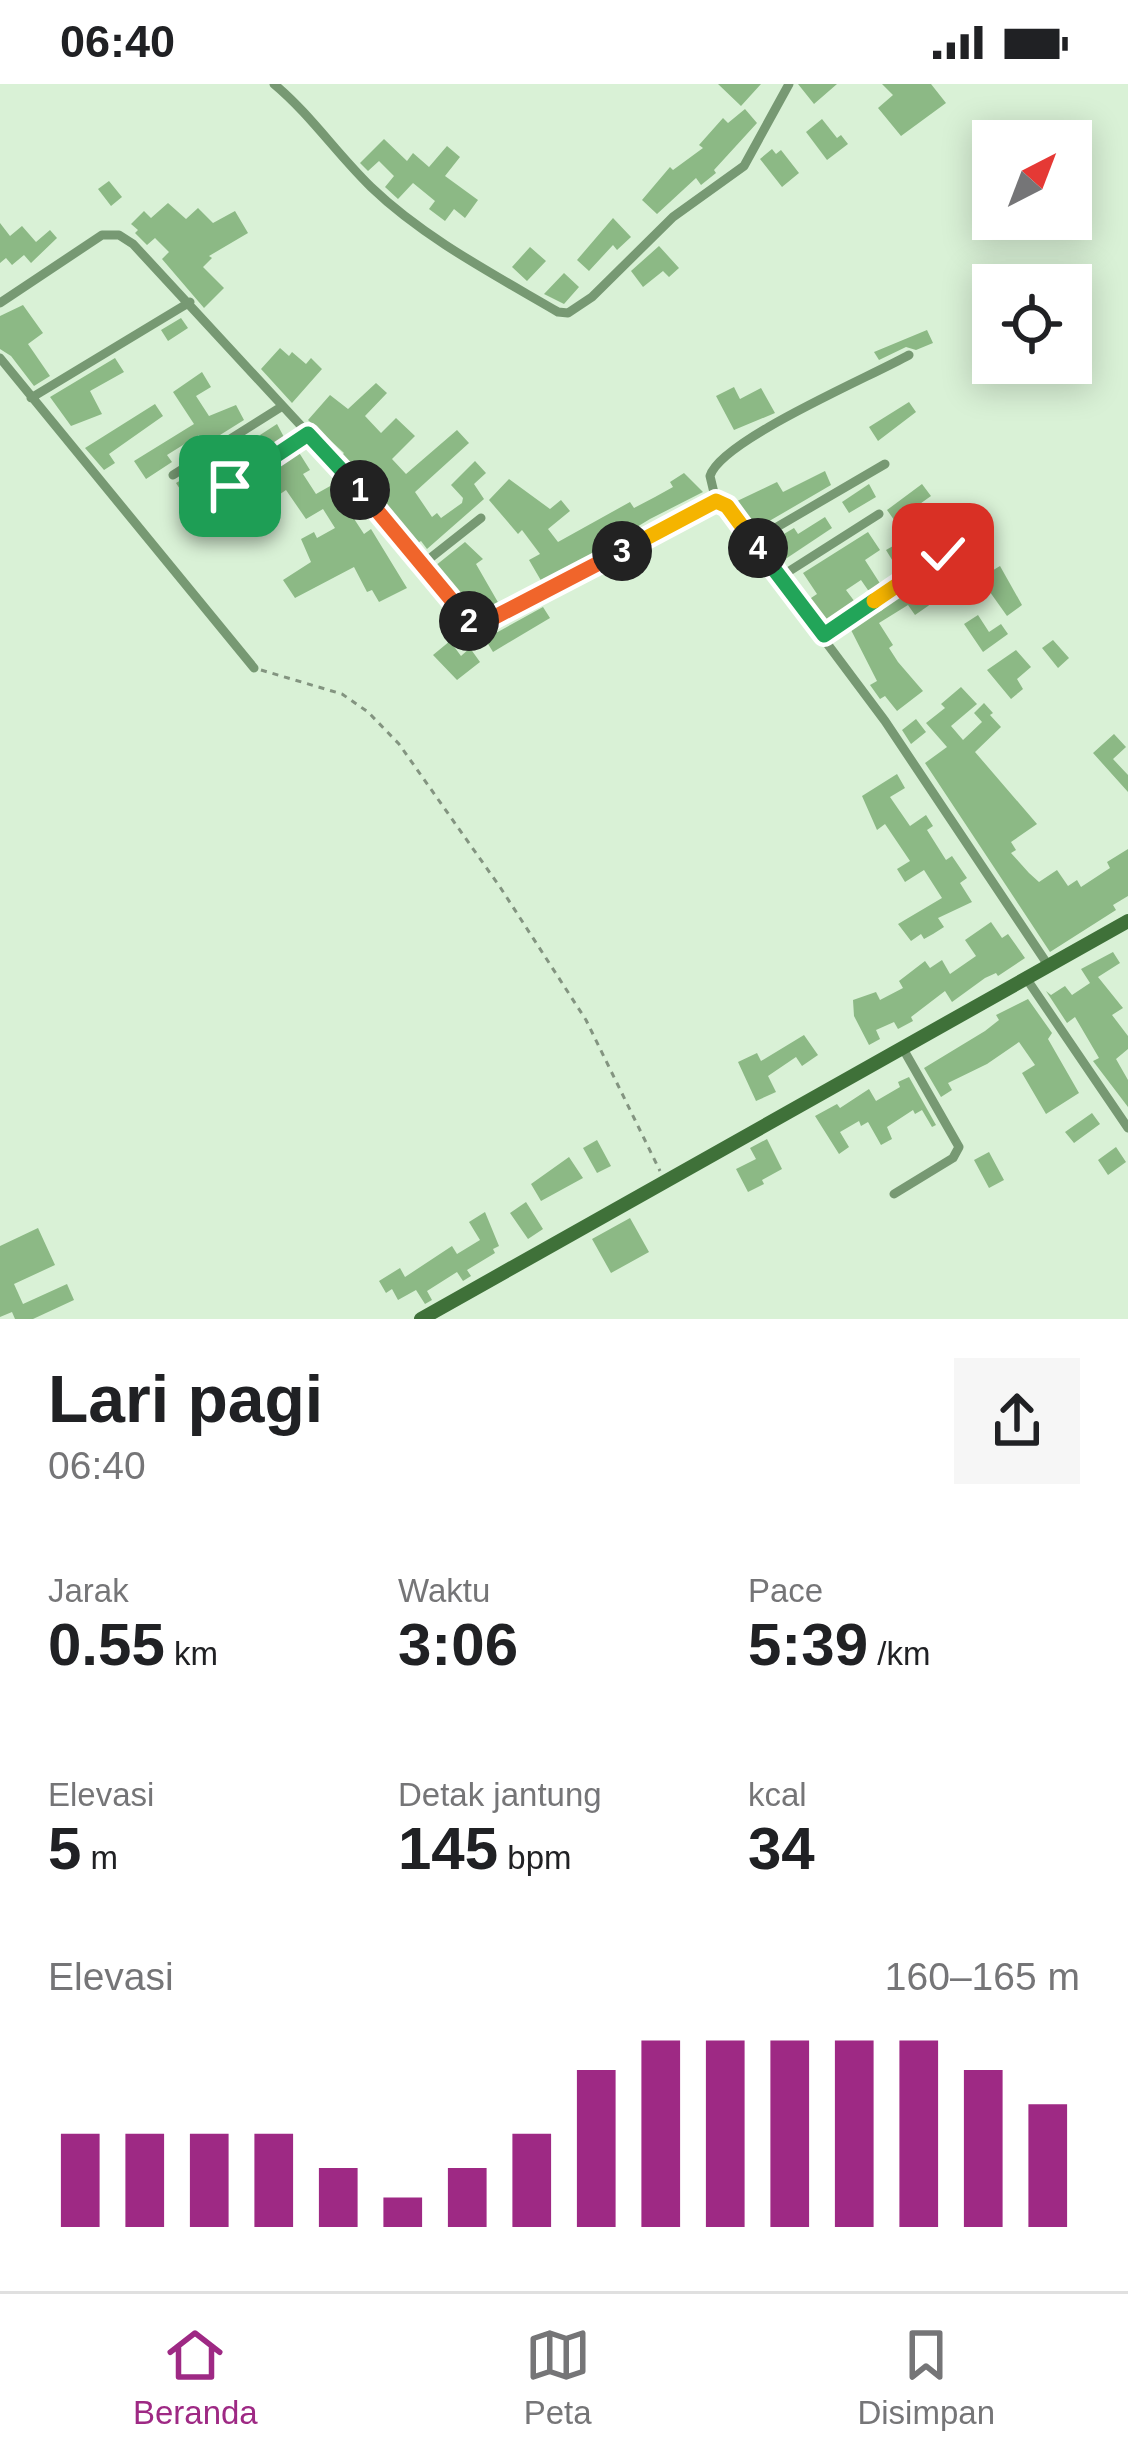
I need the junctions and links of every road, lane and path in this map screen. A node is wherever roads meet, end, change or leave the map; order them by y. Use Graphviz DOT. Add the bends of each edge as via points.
graph roads {
  1 [pos="274,84"];
  2 [pos="789,84"];
  3 [pos="190,302"];
  4 [pos="0,303"];
  5 [pos="909,356"];
  6 [pos="0,358"];
  7 [pos="31,398"];
  8 [pos="281,407"];
  9 [pos="308,434"];
  10 [pos="205,456"];
  11 [pos="885,464"];
  12 [pos="173,475"];
  13 [pos="716,501"];
  14 [pos="880,514"];
  15 [pos="481,518"];
  16 [pos="753,541"];
  17 [pos="943,554"];
  18 [pos="424,563"];
  19 [pos="781,577"];
  20 [pos="824,635"];
  21 [pos="254,668"];
  22 [pos="1128,921"];
  23 [pos="1048,964"];
  24 [pos="1025,978"];
  25 [pos="902,1047"];
  26 [pos="1128,1128"];
  27 [pos="665,1180"];
  28 [pos="894,1194"];
  29 [pos="421,1319"];
  1 -- 2 [label="street" via="403,214 568,313 673,217 744,166"];
  3 -- 4 [label="street" via="112,233"];
  3 -- 7 [label="street"];
  3 -- 8 [label="street"];
  5 -- 13 [label="street" via="723,458 710,476"];
  6 -- 7 [label="street"];
  7 -- 21 [label="street"];
  8 -- 9 [label="street"];
  8 -- 10 [label="street"];
  9 -- 10 [label="street" via="234,485 224,484"];
  9 -- 18 [label="street"];
  10 -- 12 [label="street"];
  11 -- 16 [label="street"];
  13 -- 16 [label="street"];
  13 -- 18 [label="street" via="471,623"];
  14 -- 19 [label="street"];
  15 -- 18 [label="street"];
  16 -- 19 [label="street"];
  17 -- 20 [label="street"];
  19 -- 20 [label="street"];
  20 -- 23 [label="street"];
  21 -- 27 [label="path" via="342,694 399,744 586,1020"];
  22 -- 23 [label="main road"];
  23 -- 24 [label="main road"];
  24 -- 25 [label="main road"];
  24 -- 26 [label="street"];
  25 -- 27 [label="main road"];
  25 -- 28 [label="street" via="959,1147"];
  27 -- 29 [label="main road"];
}
